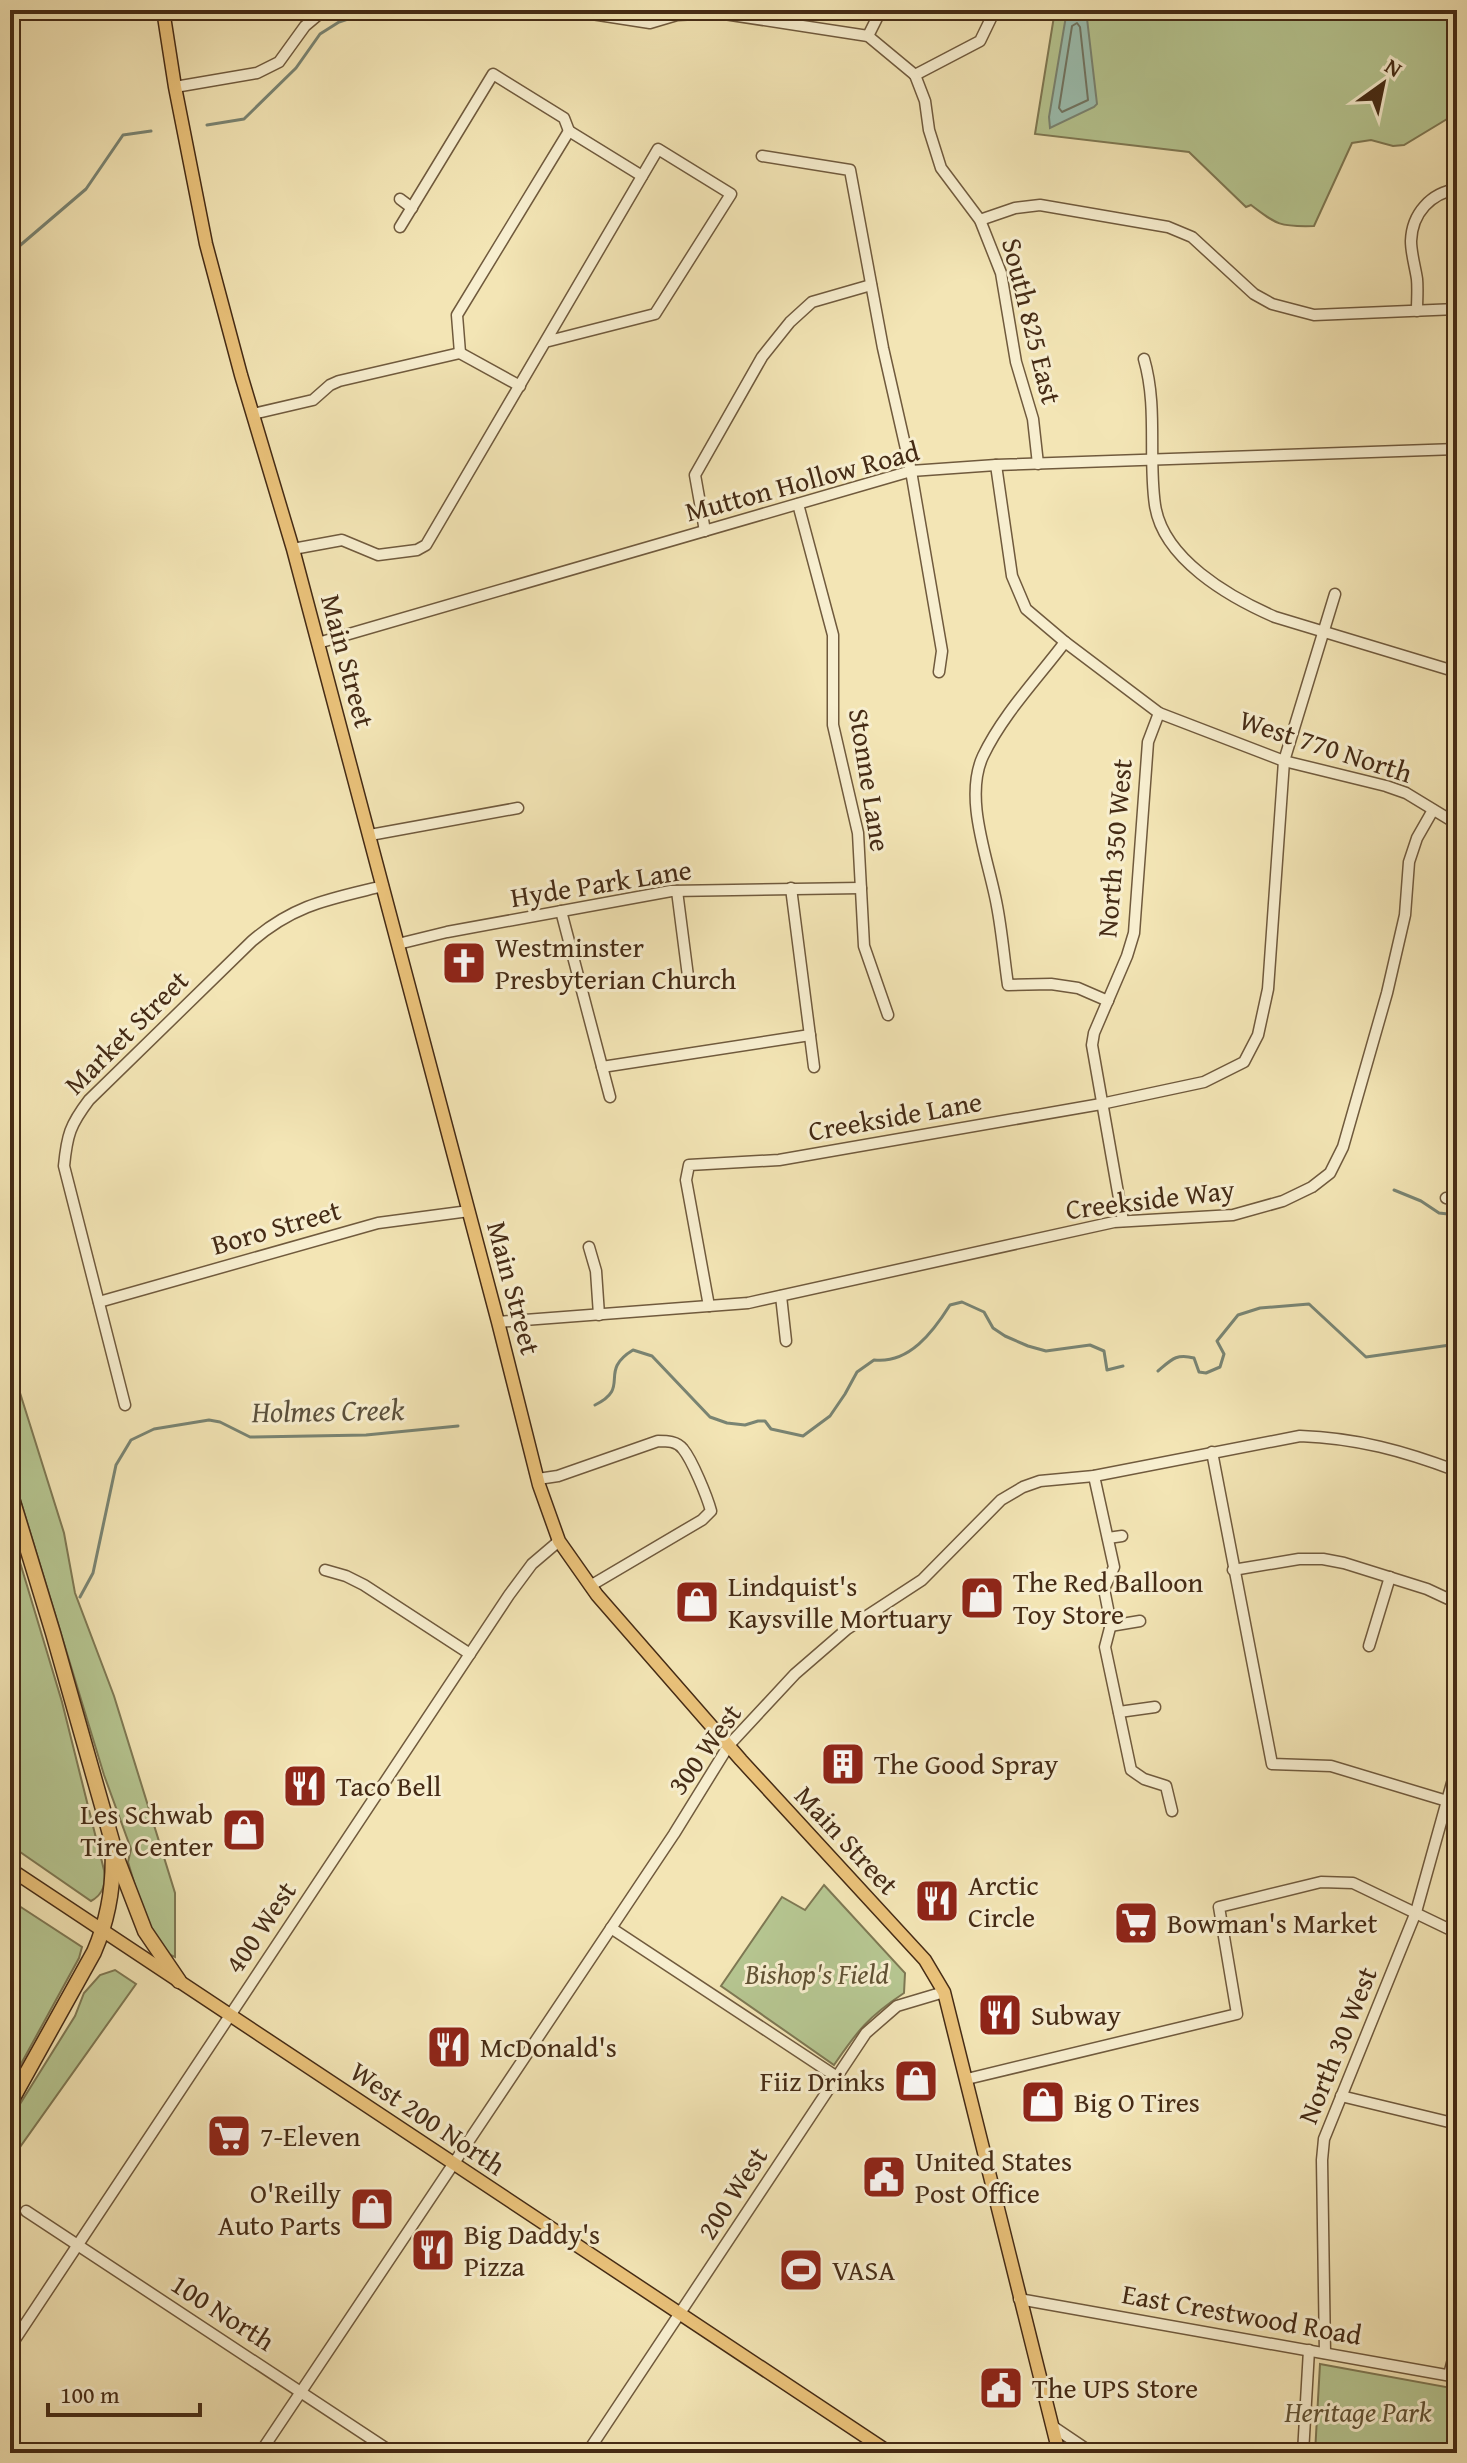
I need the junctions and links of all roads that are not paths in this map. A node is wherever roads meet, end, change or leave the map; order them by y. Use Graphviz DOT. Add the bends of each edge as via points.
graph roads {
  1 [pos="163,10"];
  2 [pos="324,10"];
  3 [pos="592,10"];
  4 [pos="786,10"];
  5 [pos="881,10"];
  6 [pos="995,10"];
  7 [pos="677,12"];
  8 [pos="784,23"];
  9 [pos="868,36"];
  10 [pos="915,75"];
  11 [pos="175,87"];
  12 [pos="569,131"];
  13 [pos="762,156"];
  14 [pos="642,176"];
  15 [pos="1457,189"];
  16 [pos="400,199"];
  17 [pos="412,208"];
  18 [pos="980,220"];
  19 [pos="400,227"];
  20 [pos="871,285"];
  21 [pos="1457,309"];
  22 [pos="1417,311"];
  23 [pos="545,342"];
  24 [pos="460,353"];
  25 [pos="1144,359"];
  26 [pos="520,386"];
  27 [pos="253,414"];
  28 [pos="1457,449"];
  29 [pos="1153,460"];
  30 [pos="1038,464"];
  31 [pos="996,465"];
  32 [pos="911,471"];
  33 [pos="798,504"];
  34 [pos="705,531"];
  35 [pos="293,549"];
  36 [pos="1335,594"];
  37 [pos="1323,632"];
  38 [pos="1065,642"];
  39 [pos="318,643"];
  40 [pos="1457,670"];
  41 [pos="939,672"];
  42 [pos="1159,713"];
  43 [pos="1284,761"];
  44 [pos="518,808"];
  45 [pos="1433,810"];
  46 [pos="1457,824"];
  47 [pos="370,835"];
  48 [pos="383,886"];
  49 [pos="791,888"];
  50 [pos="861,888"];
  51 [pos="677,891"];
  52 [pos="561,911"];
  53 [pos="398,944"];
  54 [pos="689,984"];
  55 [pos="1108,1001"];
  56 [pos="888,1015"];
  57 [pos="810,1035"];
  58 [pos="602,1067"];
  59 [pos="814,1067"];
  60 [pos="610,1097"];
  61 [pos="1101,1104"];
  62 [pos="469,1211"];
  63 [pos="1123,1221"];
  64 [pos="589,1247"];
  65 [pos="781,1296"];
  66 [pos="99,1302"];
  67 [pos="709,1306"];
  68 [pos="599,1315"];
  69 [pos="498,1322"];
  70 [pos="786,1341"];
  71 [pos="125,1405"];
  72 [pos="1212,1452"];
  73 [pos="1457,1471"];
  74 [pos="1094,1476"];
  75 [pos="538,1479"];
  76 [pos="10,1492"];
  77 [pos="1122,1536"];
  78 [pos="1108,1538"];
  79 [pos="559,1541"];
  80 [pos="325,1570"];
  81 [pos="1233,1570"];
  82 [pos="1390,1577"];
  83 [pos="590,1586"];
  84 [pos="1457,1603"];
  85 [pos="1140,1621"];
  86 [pos="1110,1626"];
  87 [pos="1369,1646"];
  88 [pos="470,1654"];
  89 [pos="1155,1707"];
  90 [pos="1119,1712"];
  91 [pos="729,1745"];
  92 [pos="1457,1765"];
  93 [pos="1447,1801"];
  94 [pos="1172,1811"];
  95 [pos="112,1841"];
  96 [pos="10,1869"];
  97 [pos="1416,1912"];
  98 [pos="611,1928"];
  99 [pos="103,1931"];
  100 [pos="1457,1933"];
  101 [pos="179,1981"];
  102 [pos="944,1992"];
  103 [pos="229,2015"];
  104 [pos="837,2077"];
  105 [pos="967,2079"];
  106 [pos="1341,2096"];
  107 [pos="10,2103"];
  108 [pos="1457,2124"];
  109 [pos="454,2164"];
  110 [pos="26,2211"];
  111 [pos="78,2245"];
  112 [pos="1019,2299"];
  113 [pos="680,2314"];
  114 [pos="1457,2343"];
  115 [pos="10,2347"];
  116 [pos="1309,2350"];
  117 [pos="1325,2353"];
  118 [pos="1453,2376"];
  119 [pos="301,2392"];
  120 [pos="1052,2426"];
  121 [pos="260,2453"];
  122 [pos="393,2453"];
  123 [pos="587,2453"];
  124 [pos="890,2453"];
  125 [pos="1059,2453"];
  126 [pos="1092,2453"];
  127 [pos="1303,2453"];
  1 -- 11 [label="main road, Main Street"];
  2 -- 11 [label="street" via="279,62 257,73"];
  3 -- 7 [label="street" via="650,23"];
  4 -- 8 [label="street"];
  5 -- 9 [label="street"];
  6 -- 10 [label="street" via="980,41"];
  7 -- 8 [label="street"];
  8 -- 9 [label="street"];
  9 -- 10 [label="street"];
  10 -- 18 [label="street, South 825 East" via="941,168"];
  11 -- 27 [label="main road, Main Street" via="206,244"];
  12 -- 14 [label="street"];
  12 -- 17 [label="street" via="564,118 493,74"];
  12 -- 24 [label="street" via="457,315"];
  13 -- 20 [label="street" via="850,170"];
  14 -- 23 [label="street"];
  14 -- 23 [label="street" via="658,149 731,194 655,314"];
  15 -- 22 [label="street" via="1437,195 1414,222"];
  16 -- 17 [label="street"];
  17 -- 19 [label="street"];
  18 -- 22 [label="street" via="1040,205 1168,227 1192,237 1272,304 1314,315"];
  18 -- 30 [label="street, South 825 East" via="1001,273"];
  20 -- 32 [label="street"];
  20 -- 34 [label="street" via="812,302 762,357 695,475"];
  21 -- 22 [label="street"];
  23 -- 26 [label="street"];
  24 -- 26 [label="street"];
  24 -- 27 [label="street" via="339,381 313,400"];
  25 -- 29 [label="street" via="1151,381"];
  26 -- 35 [label="street" via="426,545 378,555 342,540"];
  27 -- 35 [label="main road, Main Street"];
  28 -- 29 [label="street, Mutton Hollow Road"];
  29 -- 30 [label="street, Mutton Hollow Road"];
  29 -- 37 [label="street" via="1155,506 1163,532 1179,555 1252,607"];
  30 -- 31 [label="street, Mutton Hollow Road"];
  31 -- 32 [label="street, Mutton Hollow Road"];
  31 -- 38 [label="street, West 770 North" via="1017,591 1026,609"];
  32 -- 33 [label="street, Mutton Hollow Road"];
  32 -- 41 [label="street" via="942,651"];
  33 -- 34 [label="street, Mutton Hollow Road"];
  33 -- 50 [label="street, Stonne Lane" via="833,635 833,725 858,833"];
  34 -- 39 [label="street, Mutton Hollow Road"];
  35 -- 39 [label="main road, Main Street"];
  36 -- 37 [label="street"];
  37 -- 40 [label="street"];
  37 -- 43 [label="street"];
  38 -- 42 [label="street, West 770 North"];
  38 -- 55 [label="street" via="982,758 975,783 976,809 1008,985 1078,988"];
  39 -- 47 [label="main road, Main Street"];
  42 -- 43 [label="street, West 770 North"];
  42 -- 55 [label="street, North 350 West" via="1148,742 1134,933"];
  43 -- 45 [label="street, West 770 North" via="1386,786"];
  43 -- 61 [label="street, Creekside Lane" via="1268,989 1258,1035 1244,1062 1204,1082"];
  44 -- 47 [label="street"];
  45 -- 46 [label="street, West 770 North"];
  45 -- 63 [label="street, Creekside Way" via="1409,862 1405,915 1387,993 1343,1147 1330,1173 1283,1201 1233,1215"];
  47 -- 48 [label="main road, Main Street"];
  48 -- 53 [label="main road, Main Street"];
  48 -- 66 [label="street, Market Street" via="305,906 275,922 89,1100 73,1122 64,1166"];
  49 -- 50 [label="street, Hyde Park Lane"];
  49 -- 51 [label="street, Hyde Park Lane"];
  49 -- 57 [label="street"];
  50 -- 56 [label="street, Stonne Lane" via="864,946"];
  51 -- 52 [label="street, Hyde Park Lane"];
  51 -- 54 [label="street"];
  52 -- 53 [label="street, Hyde Park Lane"];
  52 -- 58 [label="street"];
  53 -- 62 [label="main road, Main Street"];
  55 -- 61 [label="street, North 350 West" via="1092,1045"];
  57 -- 58 [label="street"];
  57 -- 59 [label="street"];
  58 -- 60 [label="street"];
  61 -- 63 [label="street, North 350 West"];
  61 -- 67 [label="street, Creekside Lane" via="779,1160 689,1165 686,1180"];
  62 -- 66 [label="street, Boro Street" via="378,1223"];
  62 -- 69 [label="main road, Main Street"];
  63 -- 65 [label="street, Creekside Way"];
  64 -- 68 [label="street"];
  65 -- 67 [label="street, Creekside Way"];
  65 -- 70 [label="street"];
  66 -- 71 [label="street, Market Street"];
  67 -- 68 [label="street, Creekside Way"];
  68 -- 69 [label="street, Creekside Way"];
  69 -- 75 [label="main road, Main Street"];
  72 -- 73 [label="street, 300 West" via="1300,1436 1333,1437 1416,1455"];
  72 -- 74 [label="street, 300 West"];
  72 -- 81 [label="street"];
  74 -- 78 [label="street"];
  74 -- 91 [label="street, 300 West" via="1040,1481 1001,1500 922,1580 820,1651"];
  75 -- 79 [label="main road, Main Street"];
  75 -- 83 [label="street" via="669,1441 682,1447 700,1483 711,1511 702,1520"];
  76 -- 95 [label="highway"];
  77 -- 78 [label="street"];
  78 -- 86 [label="street" via="1114,1567 1104,1589"];
  79 -- 83 [label="main road, Main Street"];
  79 -- 88 [label="street, 400 West" via="532,1564"];
  80 -- 88 [label="street" via="364,1585"];
  81 -- 82 [label="street" via="1323,1559"];
  81 -- 93 [label="street" via="1272,1764 1331,1766"];
  82 -- 84 [label="street"];
  82 -- 87 [label="street"];
  83 -- 91 [label="main road, Main Street"];
  85 -- 86 [label="street"];
  86 -- 90 [label="street" via="1105,1647"];
  88 -- 103 [label="street, 400 West"];
  89 -- 90 [label="street"];
  90 -- 94 [label="street" via="1131,1770 1166,1786"];
  91 -- 98 [label="street, 300 West"];
  91 -- 102 [label="main road, Main Street" via="925,1960"];
  92 -- 93 [label="street, North 30 West"];
  93 -- 97 [label="street, North 30 West"];
  95 -- 99 [label="highway" via="113,1891"];
  95 -- 101 [label="highway" via="145,1931"];
  96 -- 99 [label="main road, West 200 North"];
  97 -- 100 [label="street"];
  97 -- 105 [label="street" via="1353,1883 1321,1882 1219,1907 1237,2014"];
  97 -- 106 [label="street, North 30 West"];
  98 -- 104 [label="street"];
  98 -- 109 [label="street, 300 West"];
  99 -- 101 [label="main road, West 200 North"];
  99 -- 107 [label="highway"];
  101 -- 103 [label="main road, West 200 North"];
  102 -- 104 [label="street, 200 West" via="897,2006 866,2033"];
  102 -- 105 [label="main road, Main Street"];
  103 -- 109 [label="main road, West 200 North"];
  103 -- 111 [label="street, 400 West"];
  104 -- 113 [label="street, 200 West"];
  105 -- 112 [label="main road, Main Street"];
  106 -- 108 [label="street"];
  106 -- 117 [label="street, North 30 West" via="1324,2139 1322,2160"];
  109 -- 113 [label="main road, West 200 North"];
  109 -- 119 [label="street, 300 West"];
  110 -- 111 [label="street, 100 North"];
  111 -- 115 [label="street, 400 West"];
  111 -- 119 [label="street, 100 North"];
  112 -- 116 [label="street, East Crestwood Road"];
  112 -- 120 [label="main road, Main Street"];
  113 -- 123 [label="street, 200 West"];
  113 -- 124 [label="main road, West 200 North"];
  114 -- 118 [label="street"];
  116 -- 117 [label="street, East Crestwood Road"];
  116 -- 127 [label="street"];
  117 -- 118 [label="street, East Crestwood Road"];
  119 -- 121 [label="street, 300 West"];
  119 -- 122 [label="street, 100 North"];
  120 -- 125 [label="main road, Main Street"];
  120 -- 126 [label="street"];
}
